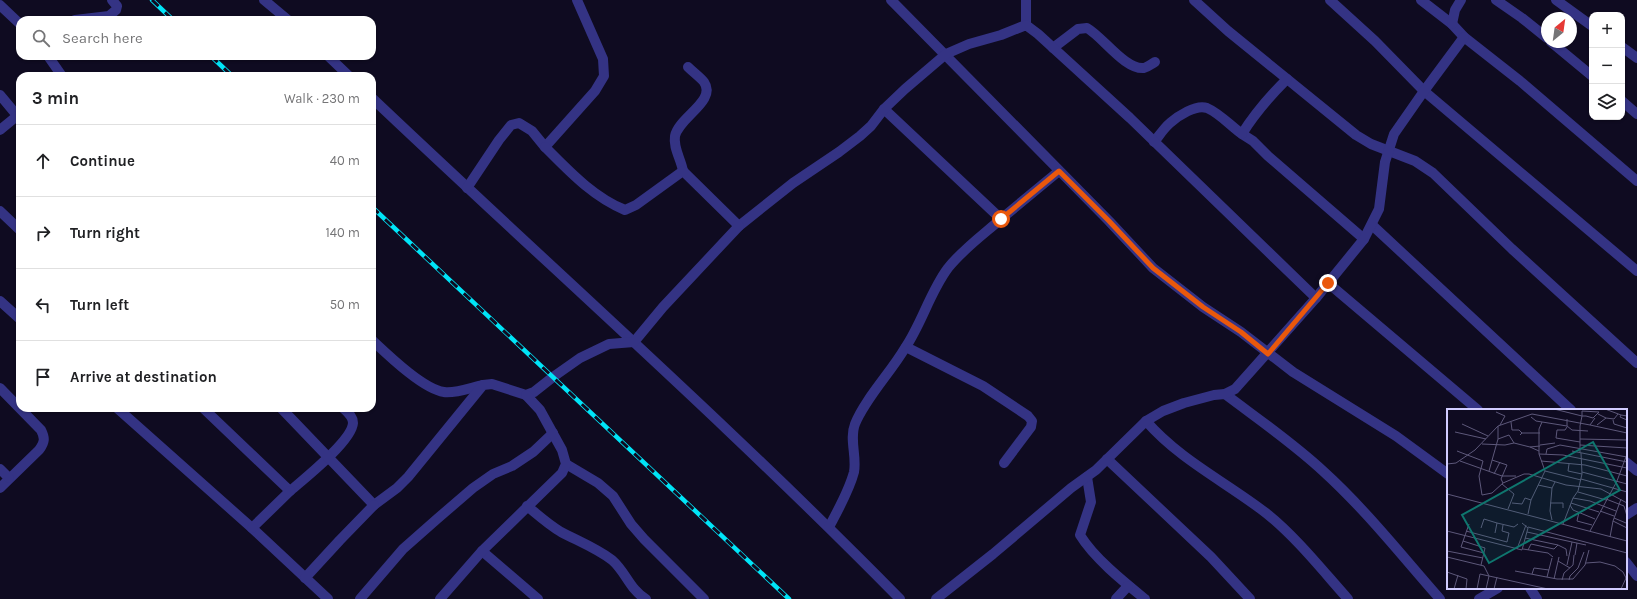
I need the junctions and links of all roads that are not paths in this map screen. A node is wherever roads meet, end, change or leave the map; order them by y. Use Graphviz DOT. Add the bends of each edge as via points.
graph roads {
  1 [pos="112,0"];
  2 [pos="264,0"];
  3 [pos="576,0"];
  4 [pos="892,0"];
  5 [pos="1026,0"];
  6 [pos="1194,0"];
  7 [pos="1330,0"];
  8 [pos="1422,0"];
  9 [pos="1462,0"];
  10 [pos="1496,0"];
  11 [pos="1556,0"];
  12 [pos="0,5"];
  13 [pos="109,16"];
  14 [pos="283,16"];
  15 [pos="16,20"];
  16 [pos="1452,24"];
  17 [pos="1589,24"];
  18 [pos="1026,25"];
  19 [pos="1541,33"];
  20 [pos="1464,37"];
  21 [pos="1053,48"];
  22 [pos="1558,48"];
  23 [pos="1623,48"];
  24 [pos="946,54"];
  25 [pos="1637,58"];
  26 [pos="51,60"];
  27 [pos="332,60"];
  28 [pos="1154,62"];
  29 [pos="688,67"];
  30 [pos="59,72"];
  31 [pos="345,72"];
  32 [pos="1589,74"];
  33 [pos="1287,79"];
  34 [pos="1424,91"];
  35 [pos="0,95"];
  36 [pos="376,102"];
  37 [pos="1625,104"];
  38 [pos="884,109"];
  39 [pos="1637,114"];
  40 [pos="16,115"];
  41 [pos="16,119"];
  42 [pos="0,130"];
  43 [pos="1242,134"];
  44 [pos="1154,142"];
  45 [pos="545,147"];
  46 [pos="1388,151"];
  47 [pos="683,171"];
  48 [pos="1059,171"];
  49 [pos="1637,181"];
  50 [pos="467,188"];
  51 [pos="0,210"];
  52 [pos="1001,219"];
  53 [pos="1372,225"];
  54 [pos="16,226"];
  55 [pos="739,226"];
  56 [pos="1364,239"];
  57 [pos="1637,271"];
  58 [pos="1328,283"];
  59 [pos="1316,298"];
  60 [pos="0,301"];
  61 [pos="16,315"];
  62 [pos="634,342"];
  63 [pos="376,344"];
  64 [pos="906,348"];
  65 [pos="1268,354"];
  66 [pos="1637,364"];
  67 [pos="483,385"];
  68 [pos="0,388"];
  69 [pos="1225,394"];
  70 [pos="526,395"];
  71 [pos="16,404"];
  72 [pos="1477,409"];
  73 [pos="1570,409"];
  74 [pos="23,412"];
  75 [pos="122,412"];
  76 [pos="207,412"];
  77 [pos="285,412"];
  78 [pos="347,412"];
  79 [pos="1146,421"];
  80 [pos="553,433"];
  81 [pos="329,457"];
  82 [pos="1107,459"];
  83 [pos="1004,463"];
  84 [pos="1627,463"];
  85 [pos="566,464"];
  86 [pos="0,469"];
  87 [pos="1637,471"];
  88 [pos="1447,473"];
  89 [pos="1087,477"];
  90 [pos="9,478"];
  91 [pos="0,488"];
  92 [pos="290,491"];
  93 [pos="374,505"];
  94 [pos="527,506"];
  95 [pos="1637,508"];
  96 [pos="1627,514"];
  97 [pos="829,527"];
  98 [pos="252,528"];
  99 [pos="482,552"];
  100 [pos="1627,563"];
  101 [pos="1637,576"];
  102 [pos="305,578"];
  103 [pos="1128,586"];
  104 [pos="1496,589"];
  105 [pos="1531,589"];
  106 [pos="328,599"];
  107 [pos="360,599"];
  108 [pos="440,599"];
  109 [pos="538,599"];
  110 [pos="646,599"];
  111 [pos="704,599"];
  112 [pos="900,599"];
  113 [pos="936,599"];
  114 [pos="1116,599"];
  115 [pos="1145,599"];
  116 [pos="1250,599"];
  117 [pos="1348,599"];
  118 [pos="1440,599"];
  119 [pos="1479,599"];
  120 [pos="1537,599"];
  1 -- 13 [label="street" via="117,6"];
  2 -- 14 [label="street"];
  3 -- 45 [label="street" via="603,59 604,76"];
  4 -- 24 [label="street"];
  5 -- 18 [label="street"];
  6 -- 33 [label="street"];
  7 -- 34 [label="street"];
  8 -- 16 [label="street"];
  9 -- 16 [label="street" via="1455,10"];
  10 -- 19 [label="street"];
  11 -- 17 [label="street"];
  12 -- 15 [label="street"];
  16 -- 20 [label="street"];
  18 -- 21 [label="street"];
  18 -- 24 [label="street"];
  20 -- 34 [label="street"];
  20 -- 49 [label="street" via="1520,81"];
  21 -- 28 [label="street" via="1078,29 1087,28 1127,63 1145,68"];
  21 -- 44 [label="street"];
  22 -- 32 [label="street"];
  23 -- 25 [label="street"];
  24 -- 38 [label="street"];
  24 -- 48 [label="street"];
  26 -- 30 [label="street"];
  27 -- 31 [label="street"];
  29 -- 47 [label="street" via="704,83 707,91 705,98 682,123 676,134 675,144"];
  33 -- 43 [label="street" via="1267,100"];
  33 -- 46 [label="street" via="1356,135"];
  34 -- 46 [label="street" via="1394,134"];
  34 -- 57 [label="street"];
  35 -- 40 [label="street"];
  36 -- 50 [label="street"];
  37 -- 39 [label="street"];
  38 -- 52 [label="street"];
  38 -- 55 [label="street" via="860,136 793,183"];
  41 -- 42 [label="street"];
  43 -- 44 [label="street" via="1202,107 1183,114 1170,123"];
  43 -- 56 [label="street"];
  44 -- 59 [label="street"];
  45 -- 47 [label="street" via="575,177 610,204 625,210"];
  45 -- 50 [label="street" via="532,131 519,123 511,125"];
  46 -- 53 [label="street" via="1379,209"];
  46 -- 66 [label="street" via="1415,161 1433,173"];
  47 -- 55 [label="street"];
  48 -- 52 [label="street"];
  48 -- 65 [label="street" via="1153,268"];
  50 -- 62 [label="street"];
  51 -- 54 [label="street"];
  52 -- 64 [label="street" via="948,268"];
  53 -- 56 [label="street"];
  53 -- 73 [label="street"];
  55 -- 62 [label="street"];
  56 -- 58 [label="street"];
  58 -- 59 [label="street"];
  58 -- 72 [label="street"];
  59 -- 65 [label="street"];
  60 -- 61 [label="street"];
  62 -- 70 [label="street" via="609,344 580,358 534,392"];
  62 -- 97 [label="street"];
  63 -- 67 [label="street" via="434,390 446,393"];
  64 -- 83 [label="street" via="983,386 1028,416 1032,422 1031,427"];
  64 -- 97 [label="street" via="854,425 854,472"];
  65 -- 69 [label="street" via="1236,389"];
  65 -- 88 [label="street" via="1396,436"];
  67 -- 70 [label="street" via="492,384"];
  67 -- 93 [label="street" via="408,477 398,488"];
  68 -- 71 [label="street"];
  69 -- 79 [label="street" via="1184,403"];
  69 -- 118 [label="street" via="1324,471 1356,503"];
  70 -- 80 [label="street" via="540,410"];
  74 -- 90 [label="street" via="41,430 45,438 44,444"];
  75 -- 98 [label="street"];
  76 -- 92 [label="street"];
  77 -- 81 [label="street"];
  78 -- 81 [label="street" via="352,417 353,424"];
  79 -- 82 [label="street"];
  79 -- 117 [label="street" via="1177,451 1267,514 1293,538"];
  80 -- 85 [label="street"];
  80 -- 107 [label="street" via="533,452 473,488 404,550"];
  81 -- 92 [label="street"];
  81 -- 93 [label="street"];
  82 -- 89 [label="street"];
  82 -- 116 [label="street" via="1211,557"];
  84 -- 87 [label="street"];
  85 -- 94 [label="street" via="562,473"];
  85 -- 111 [label="street" via="598,483 613,496 631,524"];
  86 -- 90 [label="street"];
  89 -- 103 [label="street" via="1092,502 1080,535"];
  89 -- 113 [label="street"];
  90 -- 91 [label="street"];
  92 -- 98 [label="street"];
  93 -- 102 [label="street"];
  94 -- 99 [label="street"];
  94 -- 110 [label="street" via="562,532 613,561 633,588"];
  95 -- 96 [label="street"];
  97 -- 112 [label="street"];
  98 -- 102 [label="street"];
  99 -- 108 [label="street"];
  99 -- 109 [label="street"];
  100 -- 101 [label="street"];
  102 -- 106 [label="street"];
  103 -- 114 [label="street"];
  103 -- 115 [label="street"];
  104 -- 119 [label="street"];
  105 -- 120 [label="street"];
}
